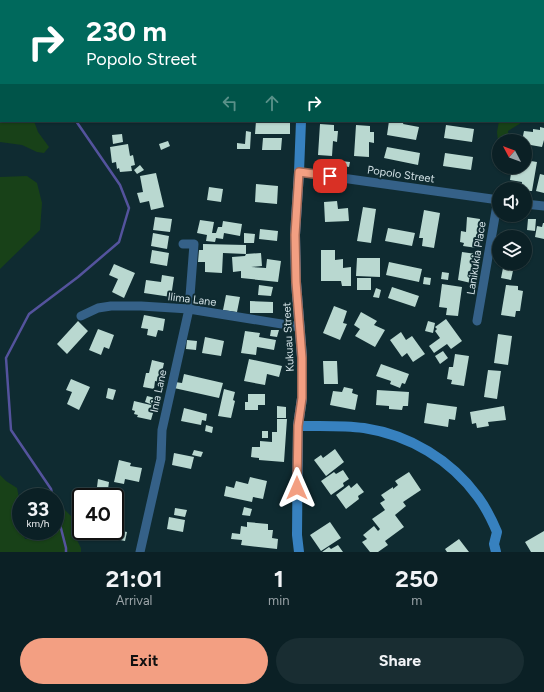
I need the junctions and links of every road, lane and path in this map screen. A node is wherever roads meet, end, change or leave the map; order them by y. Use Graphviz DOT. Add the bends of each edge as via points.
graph roads {
  1 [pos="300,122"];
  2 [pos="299,172"];
  3 [pos="492,199"];
  4 [pos="532,205"];
  5 [pos="544,206"];
  6 [pos="494,222"];
  7 [pos="184,244"];
  8 [pos="189,309"];
  9 [pos="81,316"];
  10 [pos="477,321"];
  11 [pos="300,327"];
  12 [pos="298,426"];
  13 [pos="140,552"];
  14 [pos="299,552"];
  15 [pos="496,552"];
  1 -- 2 [label="street, Kukuau Street"];
  2 -- 3 [label="street, Popolo Street"];
  2 -- 11 [label="street, Kukuau Street" via="295,235"];
  4 -- 5 [label="street"];
  6 -- 10 [label="street, Lanikukia Place"];
  7 -- 8 [label="street, Inia Lane" via="194,244"];
  8 -- 9 [label="street, Ilima Lane" via="111,306 98,308"];
  8 -- 11 [label="street, Ilima Lane"];
  8 -- 13 [label="street, Inia Lane" via="162,430 161,460"];
  11 -- 12 [label="street, Kukuau Street" via="302,398"];
  12 -- 14 [label="street, Kukuau Street"];
  12 -- 15 [label="street" via="344,426 383,432 416,444 436,456 466,482 489,514 497,532 494,544"];
}
